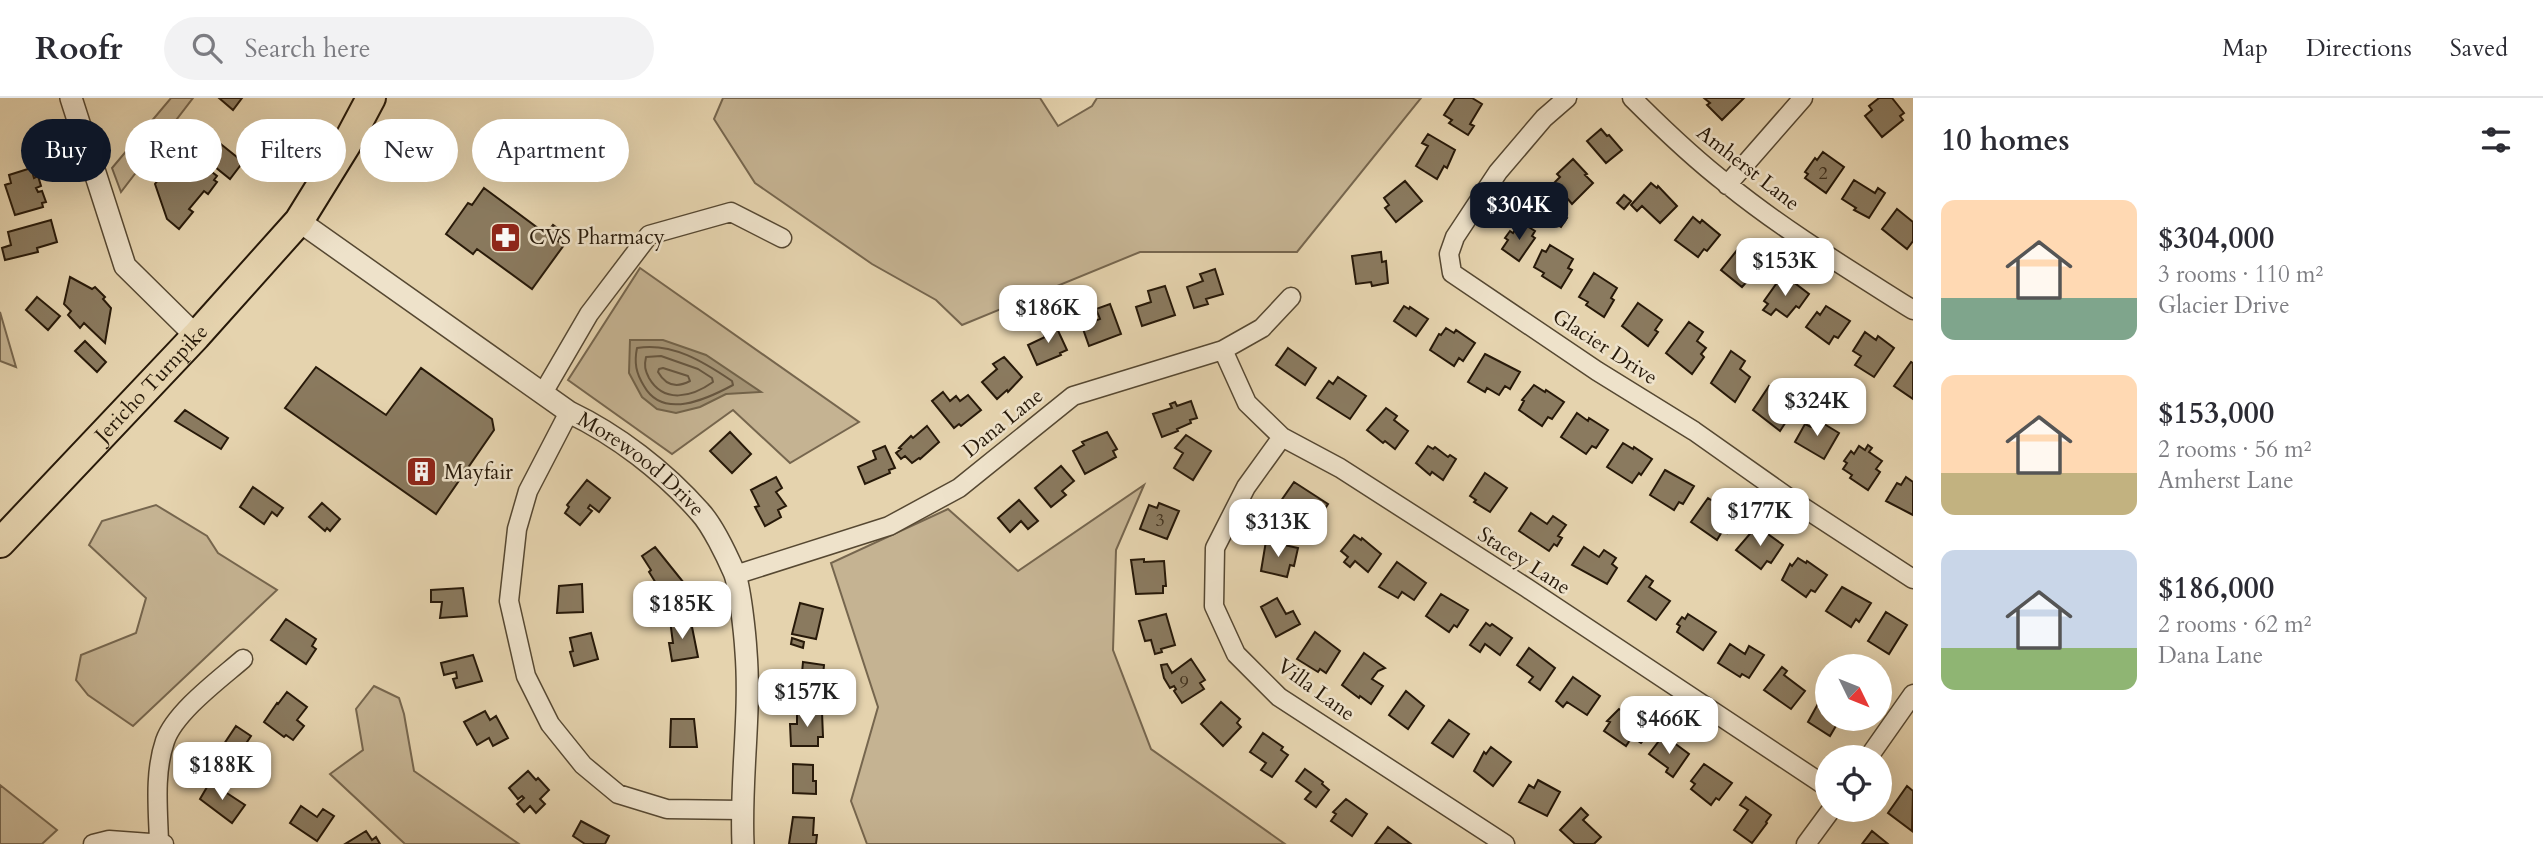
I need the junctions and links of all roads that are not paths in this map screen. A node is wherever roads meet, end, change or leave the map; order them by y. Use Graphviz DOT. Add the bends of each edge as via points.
graph roads {
  1 [pos="71,98"];
  2 [pos="371,98"];
  3 [pos="1567,98"];
  4 [pos="1632,98"];
  5 [pos="1803,98"];
  6 [pos="1727,185"];
  7 [pos="299,221"];
  8 [pos="782,238"];
  9 [pos="1291,297"];
  10 [pos="1913,310"];
  11 [pos="197,336"];
  12 [pos="1223,350"];
  13 [pos="543,393"];
  14 [pos="569,412"];
  15 [pos="1282,437"];
  16 [pos="0,543"];
  17 [pos="735,575"];
  18 [pos="1913,579"];
  19 [pos="243,659"];
  20 [pos="1913,694"];
  21 [pos="1877,745"];
  22 [pos="1815,779"];
  23 [pos="741,810"];
  24 [pos="1822,822"];
  25 [pos="162,843"];
  26 [pos="93,844"];
  27 [pos="743,844"];
  28 [pos="1505,844"];
  29 [pos="1806,844"];
  1 -- 11 [label="street" via="125,265"];
  2 -- 7 [label="main road, Jericho Turnpike"];
  3 -- 18 [label="street, Glacier Drive" via="1499,172 1455,237 1449,254 1452,273"];
  4 -- 6 [label="street, Amherst Lane"];
  5 -- 6 [label="street"];
  6 -- 10 [label="street, Amherst Lane"];
  7 -- 11 [label="main road, Jericho Turnpike"];
  7 -- 13 [label="street, Morewood Drive"];
  8 -- 13 [label="street" via="731,212 649,235 590,314"];
  9 -- 12 [label="street, Dana Lane" via="1262,328"];
  11 -- 16 [label="main road, Jericho Turnpike"];
  12 -- 15 [label="street, Stacey Lane" via="1247,403"];
  12 -- 17 [label="street, Dana Lane" via="1073,396 959,488 889,526"];
  13 -- 14 [label="street, Morewood Drive"];
  14 -- 17 [label="street, Morewood Drive" via="653,466 702,514"];
  14 -- 23 [label="street" via="528,491 517,529 509,601 526,676 550,724 583,765 618,794 667,809"];
  15 -- 22 [label="street, Stacey Lane" via="1340,468 1527,588"];
  15 -- 28 [label="street, Villa Lane" via="1246,487 1215,548 1214,606 1236,654 1279,697"];
  17 -- 23 [label="street, Morewood Drive" via="746,652"];
  19 -- 25 [label="street" via="188,707 165,739 156,786"];
  20 -- 21 [label="street"];
  23 -- 27 [label="street, Morewood Drive"];
  24 -- 29 [label="street"];
  25 -- 26 [label="street" via="109,840"];
}
